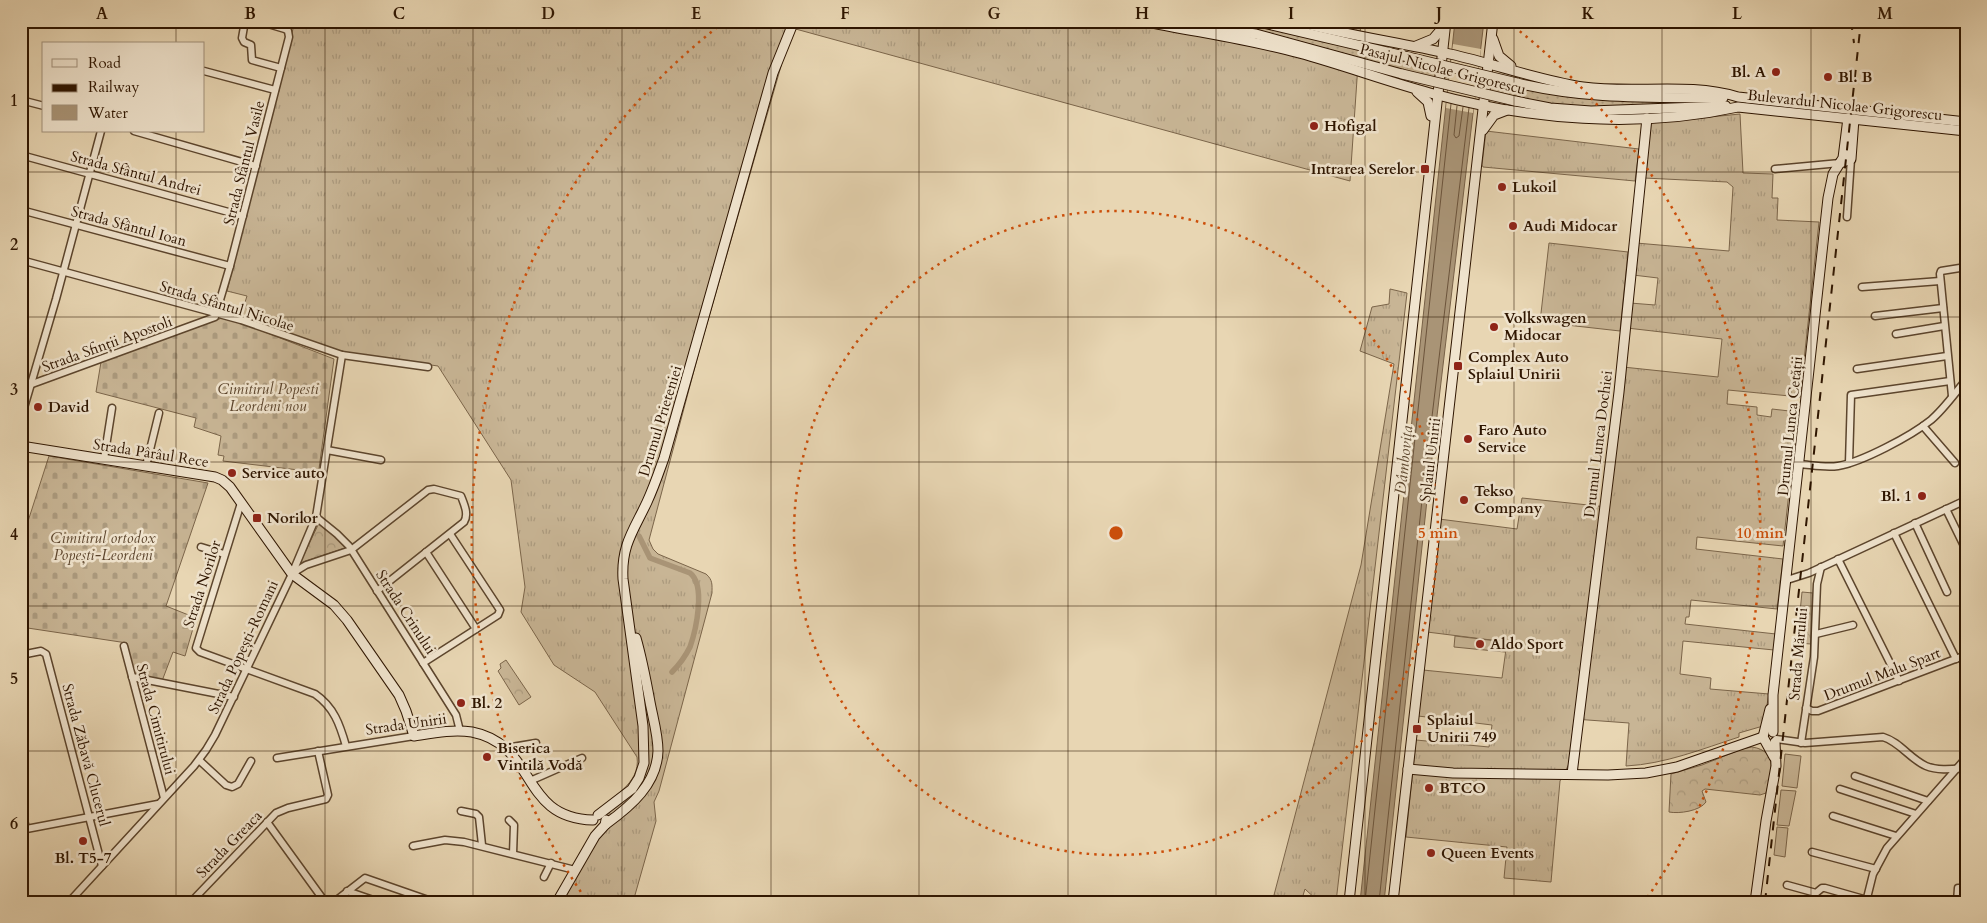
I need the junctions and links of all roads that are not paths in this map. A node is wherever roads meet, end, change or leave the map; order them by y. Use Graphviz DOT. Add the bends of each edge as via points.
graph roads {
  1 [pos="245,21"];
  2 [pos="258,21"];
  3 [pos="794,21"];
  4 [pos="1144,21"];
  5 [pos="1255,21"];
  6 [pos="1294,21"];
  7 [pos="1494,21"];
  8 [pos="1446,22"];
  9 [pos="1492,34"];
  10 [pos="1413,46"];
  11 [pos="1442,52"];
  12 [pos="1489,63"];
  13 [pos="281,68"];
  14 [pos="205,71"];
  15 [pos="1520,71"];
  16 [pos="1409,87"];
  17 [pos="275,90"];
  18 [pos="1437,95"];
  19 [pos="1738,97"];
  20 [pos="21,100"];
  21 [pos="42,105"];
  22 [pos="1484,105"];
  23 [pos="1738,107"];
  24 [pos="1510,110"];
  25 [pos="1647,118"];
  26 [pos="1851,119"];
  27 [pos="1966,122"];
  28 [pos="1966,131"];
  29 [pos="101,132"];
  30 [pos="137,132"];
  31 [pos="1481,134"];
  32 [pos="1432,136"];
  33 [pos="21,155"];
  34 [pos="1851,159"];
  35 [pos="1840,163"];
  36 [pos="256,166"];
  37 [pos="1775,169"];
  38 [pos="90,174"];
  39 [pos="21,210"];
  40 [pos="244,216"];
  41 [pos="1847,217"];
  42 [pos="76,225"];
  43 [pos="21,260"];
  44 [pos="230,266"];
  45 [pos="1966,268"];
  46 [pos="64,272"];
  47 [pos="1940,281"];
  48 [pos="1862,287"];
  49 [pos="1943,308"];
  50 [pos="216,314"];
  51 [pos="1875,316"];
  52 [pos="1944,326"];
  53 [pos="1896,334"];
  54 [pos="342,355"];
  55 [pos="1947,356"];
  56 [pos="428,367"];
  57 [pos="1857,369"];
  58 [pos="1966,380"];
  59 [pos="1950,381"];
  60 [pos="32,384"];
  61 [pos="1952,396"];
  62 [pos="112,408"];
  63 [pos="159,413"];
  64 [pos="21,418"];
  65 [pos="1923,426"];
  66 [pos="21,446"];
  67 [pos="327,450"];
  68 [pos="104,459"];
  69 [pos="381,460"];
  70 [pos="1849,463"];
  71 [pos="1955,463"];
  72 [pos="1800,464"];
  73 [pos="146,466"];
  74 [pos="1966,500"];
  75 [pos="241,503"];
  76 [pos="1946,509"];
  77 [pos="316,517"];
  78 [pos="1915,524"];
  79 [pos="1894,533"];
  80 [pos="450,534"];
  81 [pos="201,547"];
  82 [pos="351,550"];
  83 [pos="1966,550"];
  84 [pos="426,552"];
  85 [pos="224,554"];
  86 [pos="1838,559"];
  87 [pos="1821,567"];
  88 [pos="292,574"];
  89 [pos="1787,580"];
  90 [pos="377,590"];
  91 [pos="1947,592"];
  92 [pos="628,611"];
  93 [pos="1853,625"];
  94 [pos="476,629"];
  95 [pos="1816,634"];
  96 [pos="124,646"];
  97 [pos="21,655"];
  98 [pos="1966,655"];
  99 [pos="1956,659"];
  100 [pos="424,663"];
  101 [pos="247,669"];
  102 [pos="132,677"];
  103 [pos="1899,681"];
  104 [pos="234,697"];
  105 [pos="1806,708"];
  106 [pos="460,731"];
  107 [pos="414,736"];
  108 [pos="1769,738"];
  109 [pos="1801,743"];
  110 [pos="536,744"];
  111 [pos="346,746"];
  112 [pos="506,748"];
  113 [pos="318,751"];
  114 [pos="277,758"];
  115 [pos="582,758"];
  116 [pos="1966,758"];
  117 [pos="199,760"];
  118 [pos="251,761"];
  119 [pos="1966,768"];
  120 [pos="1408,769"];
  121 [pos="1956,769"];
  122 [pos="1572,774"];
  123 [pos="1855,776"];
  124 [pos="530,781"];
  125 [pos="1840,789"];
  126 [pos="164,798"];
  127 [pos="1928,801"];
  128 [pos="158,804"];
  129 [pos="21,806"];
  130 [pos="461,811"];
  131 [pos="1916,814"];
  132 [pos="1833,816"];
  133 [pos="90,817"];
  134 [pos="510,820"];
  135 [pos="267,822"];
  136 [pos="598,823"];
  137 [pos="24,830"];
  138 [pos="1896,836"];
  139 [pos="482,845"];
  140 [pos="413,846"];
  141 [pos="1812,852"];
  142 [pos="514,854"];
  143 [pos="551,863"];
  144 [pos="102,866"];
  145 [pos="1876,869"];
  146 [pos="575,870"];
  147 [pos="544,877"];
  148 [pos="1787,885"];
  149 [pos="1966,888"];
  150 [pos="347,891"];
  151 [pos="1866,901"];
  152 [pos="69,902"];
  153 [pos="191,902"];
  154 [pos="325,902"];
  155 [pos="334,902"];
  156 [pos="380,902"];
  157 [pos="434,902"];
  158 [pos="557,902"];
  159 [pos="1348,902"];
  160 [pos="1393,902"];
  161 [pos="1755,902"];
  162 [pos="1957,902"];
  1 -- 13 [label="street" via="242,38 251,45 252,60"];
  2 -- 13 [label="street" via="288,31"];
  3 -- 92 [label="main road, Drumul Prieteniei" via="771,78 664,458 652,492 625,547 623,573"];
  4 -- 16 [label="main road, Bulevardul Nicolae Grigorescu" via="1276,47"];
  4 -- 23 [label="main road, Pasajul Nicolae Grigorescu, bridge" via="1256,34 1402,74 1550,108"];
  5 -- 19 [label="main road, Pasajul Nicolae Grigorescu, bridge" via="1566,93 1603,97"];
  6 -- 10 [label="main road, Bulevardul Nicolae Grigorescu"];
  7 -- 9 [label="main road, Splaiul Unirii"];
  8 -- 10 [label="main road" via="1433,39"];
  8 -- 11 [label="main road, Splaiul Unirii"];
  9 -- 12 [label="main road, Splaiul Unirii"];
  9 -- 15 [label="main road" via="1501,59"];
  10 -- 11 [label="main road, Bulevardul Nicolae Grigorescu"];
  11 -- 12 [label="main road, Bulevardul Nicolae Grigorescu"];
  11 -- 18 [label="main road, Splaiul Unirii"];
  12 -- 15 [label="main road, Bulevardul Nicolae Grigorescu"];
  12 -- 22 [label="main road, Splaiul Unirii"];
  13 -- 17 [label="street"];
  14 -- 17 [label="street, Strada Sfântul Vasile"];
  15 -- 19 [label="main road, Bulevardul Nicolae Grigorescu" via="1593,88 1700,90"];
  16 -- 18 [label="main road, Bulevardul Nicolae Grigorescu"];
  16 -- 32 [label="main road" via="1428,102"];
  17 -- 36 [label="street, Strada Sfântul Vasile"];
  18 -- 22 [label="main road, Bulevardul Nicolae Grigorescu"];
  18 -- 32 [label="main road, Splaiul Unirii"];
  19 -- 27 [label="main road, Bulevardul Nicolae Grigorescu"];
  20 -- 21 [label="street"];
  22 -- 24 [label="main road, Bulevardul Nicolae Grigorescu"];
  22 -- 31 [label="main road, Splaiul Unirii"];
  23 -- 25 [label="main road, Bulevardul Nicolae Grigorescu"];
  23 -- 26 [label="main road, Bulevardul Nicolae Grigorescu"];
  24 -- 25 [label="main road, Bulevardul Nicolae Grigorescu" via="1572,118"];
  24 -- 31 [label="main road" via="1494,115"];
  25 -- 122 [label="main road, Drumul Lunca Dochiei" via="1619,392"];
  26 -- 28 [label="main road, Bulevardul Nicolae Grigorescu"];
  26 -- 34 [label="main road"];
  26 -- 35 [label="main road, Drumul Lunca Cetății"];
  29 -- 38 [label="street"];
  30 -- 36 [label="street"];
  31 -- 120 [label="main road, Splaiul Unirii"];
  32 -- 159 [label="main road, Splaiul Unirii"];
  33 -- 38 [label="street, Strada Sfântul Andrei"];
  34 -- 35 [label="main road"];
  34 -- 41 [label="street"];
  35 -- 37 [label="street"];
  35 -- 72 [label="main road, Drumul Lunca Cetății" via="1833,174 1828,198"];
  36 -- 40 [label="street, Strada Sfântul Vasile"];
  38 -- 40 [label="street, Strada Sfântul Andrei"];
  38 -- 42 [label="street"];
  39 -- 42 [label="street, Strada Sfântul Ioan"];
  40 -- 44 [label="street, Strada Sfântul Vasile"];
  42 -- 44 [label="street, Strada Sfântul Ioan"];
  42 -- 46 [label="street"];
  43 -- 46 [label="street, Strada Sfântul Nicolae"];
  44 -- 50 [label="street, Strada Sfântul Vasile"];
  45 -- 47 [label="street" via="1943,269"];
  46 -- 50 [label="street, Strada Sfântul Nicolae"];
  46 -- 60 [label="street"];
  47 -- 48 [label="street"];
  47 -- 49 [label="street"];
  49 -- 51 [label="street"];
  49 -- 52 [label="street"];
  50 -- 54 [label="street, Strada Sfântul Nicolae"];
  50 -- 60 [label="street, Strada Sfinții Apostoli" via="208,321"];
  52 -- 53 [label="street"];
  52 -- 55 [label="street"];
  54 -- 56 [label="street, Strada Sfântul Nicolae"];
  54 -- 67 [label="street, Strada Popești-Romani"];
  55 -- 57 [label="street"];
  55 -- 59 [label="street"];
  58 -- 61 [label="street"];
  59 -- 61 [label="street"];
  59 -- 70 [label="street" via="1850,395"];
  60 -- 64 [label="street"];
  61 -- 65 [label="street"];
  62 -- 68 [label="street"];
  63 -- 73 [label="street"];
  65 -- 70 [label="street"];
  65 -- 71 [label="street"];
  66 -- 68 [label="main road, Strada Pârâul Rece"];
  67 -- 69 [label="street"];
  67 -- 77 [label="street, Strada Popești-Romani"];
  68 -- 73 [label="main road, Strada Pârâul Rece"];
  70 -- 72 [label="street" via="1832,467"];
  72 -- 89 [label="main road, Drumul Lunca Cetății"];
  73 -- 75 [label="main road, Strada Pârâul Rece" via="220,478"];
  74 -- 76 [label="street"];
  75 -- 85 [label="street, Strada Norilor"];
  75 -- 88 [label="main road, Strada Pârâul Rece"];
  76 -- 78 [label="street"];
  76 -- 83 [label="street"];
  77 -- 82 [label="street, Strada Crinului" via="343,539"];
  77 -- 88 [label="street, Strada Popești-Romani"];
  78 -- 79 [label="street"];
  78 -- 91 [label="street"];
  79 -- 86 [label="street"];
  79 -- 99 [label="street"];
  80 -- 82 [label="street" via="464,522 466,514 462,498 459,494 428,490"];
  80 -- 84 [label="street"];
  80 -- 94 [label="street" via="499,607 499,613"];
  81 -- 85 [label="street"];
  82 -- 88 [label="street" via="306,565"];
  82 -- 90 [label="street, Strada Crinului"];
  84 -- 90 [label="street"];
  84 -- 94 [label="street"];
  85 -- 101 [label="street, Strada Norilor" via="196,648"];
  86 -- 87 [label="street"];
  86 -- 103 [label="street"];
  87 -- 89 [label="street"];
  87 -- 95 [label="street, Strada Mărului" via="1817,584"];
  88 -- 101 [label="street, Strada Popești-Romani"];
  88 -- 107 [label="main road, Strada Pârâul Rece" via="334,605 347,620 399,695"];
  89 -- 108 [label="main road, Drumul Lunca Cetății"];
  90 -- 100 [label="street, Strada Crinului"];
  92 -- 136 [label="main road, Drumul Prieteniei" via="643,726 644,764 635,786"];
  92 -- 136 [label="main road" via="641,658 658,753 644,790 616,816"];
  93 -- 95 [label="street"];
  94 -- 100 [label="street"];
  95 -- 105 [label="street, Strada Mărului"];
  96 -- 102 [label="street, Strada Cimitirului"];
  97 -- 133 [label="street, Strada Zăbavă Clucerul" via="44,651"];
  98 -- 99 [label="street, Drumul Malu Spart"];
  99 -- 103 [label="street, Drumul Malu Spart"];
  100 -- 106 [label="street, Strada Crinului" via="456,715"];
  101 -- 104 [label="street, Strada Popești-Romani"];
  101 -- 111 [label="street" via="323,699 334,712"];
  102 -- 104 [label="street"];
  102 -- 126 [label="street, Strada Cimitirului"];
  103 -- 105 [label="street, Drumul Malu Spart" via="1818,711"];
  104 -- 117 [label="street, Strada Popești-Romani"];
  105 -- 109 [label="street, Strada Mărului"];
  106 -- 107 [label="main road, Strada Unirii"];
  106 -- 112 [label="main road, Strada Unirii" via="487,737"];
  107 -- 111 [label="street, Strada Unirii"];
  108 -- 109 [label="street"];
  108 -- 122 [label="main road" via="1665,770 1622,775"];
  108 -- 161 [label="main road, Drumul Lunca Cetății" via="1776,766"];
  109 -- 121 [label="street" via="1883,737 1924,765"];
  110 -- 112 [label="street"];
  111 -- 113 [label="street, Strada Unirii"];
  112 -- 124 [label="main road, Strada Unirii"];
  113 -- 114 [label="street, Strada Unirii"];
  113 -- 135 [label="street, Strada Greaca" via="328,797 284,809"];
  115 -- 124 [label="street"];
  116 -- 121 [label="street"];
  117 -- 118 [label="street" via="232,787 238,784"];
  117 -- 126 [label="street, Strada Popești-Romani"];
  119 -- 121 [label="street"];
  120 -- 122 [label="main road" via="1442,773"];
  120 -- 160 [label="main road, Splaiul Unirii"];
  121 -- 127 [label="street"];
  123 -- 127 [label="street"];
  124 -- 136 [label="main road, Strada Unirii" via="555,811"];
  125 -- 131 [label="street"];
  126 -- 128 [label="street, Strada Popești-Romani"];
  127 -- 131 [label="street"];
  128 -- 133 [label="street"];
  128 -- 144 [label="street, Strada Popești-Romani"];
  129 -- 137 [label="street"];
  130 -- 139 [label="street" via="479,817"];
  131 -- 138 [label="street"];
  132 -- 138 [label="street"];
  133 -- 137 [label="street"];
  133 -- 144 [label="street, Strada Zăbavă Clucerul"];
  134 -- 142 [label="street" via="514,825"];
  135 -- 153 [label="street, Strada Greaca"];
  135 -- 154 [label="street"];
  136 -- 146 [label="main road" via="594,838"];
  138 -- 145 [label="street"];
  139 -- 140 [label="street" via="444,840"];
  139 -- 142 [label="street"];
  141 -- 145 [label="street"];
  142 -- 143 [label="street"];
  143 -- 146 [label="street"];
  143 -- 147 [label="street"];
  144 -- 152 [label="street, Strada Popești-Romani"];
  145 -- 151 [label="street"];
  146 -- 158 [label="main road"];
  148 -- 151 [label="street" via="1816,893 1825,888"];
  149 -- 162 [label="street" via="1958,888"];
  150 -- 155 [label="street"];
  150 -- 156 [label="street"];
  150 -- 157 [label="street" via="365,878"];
}
